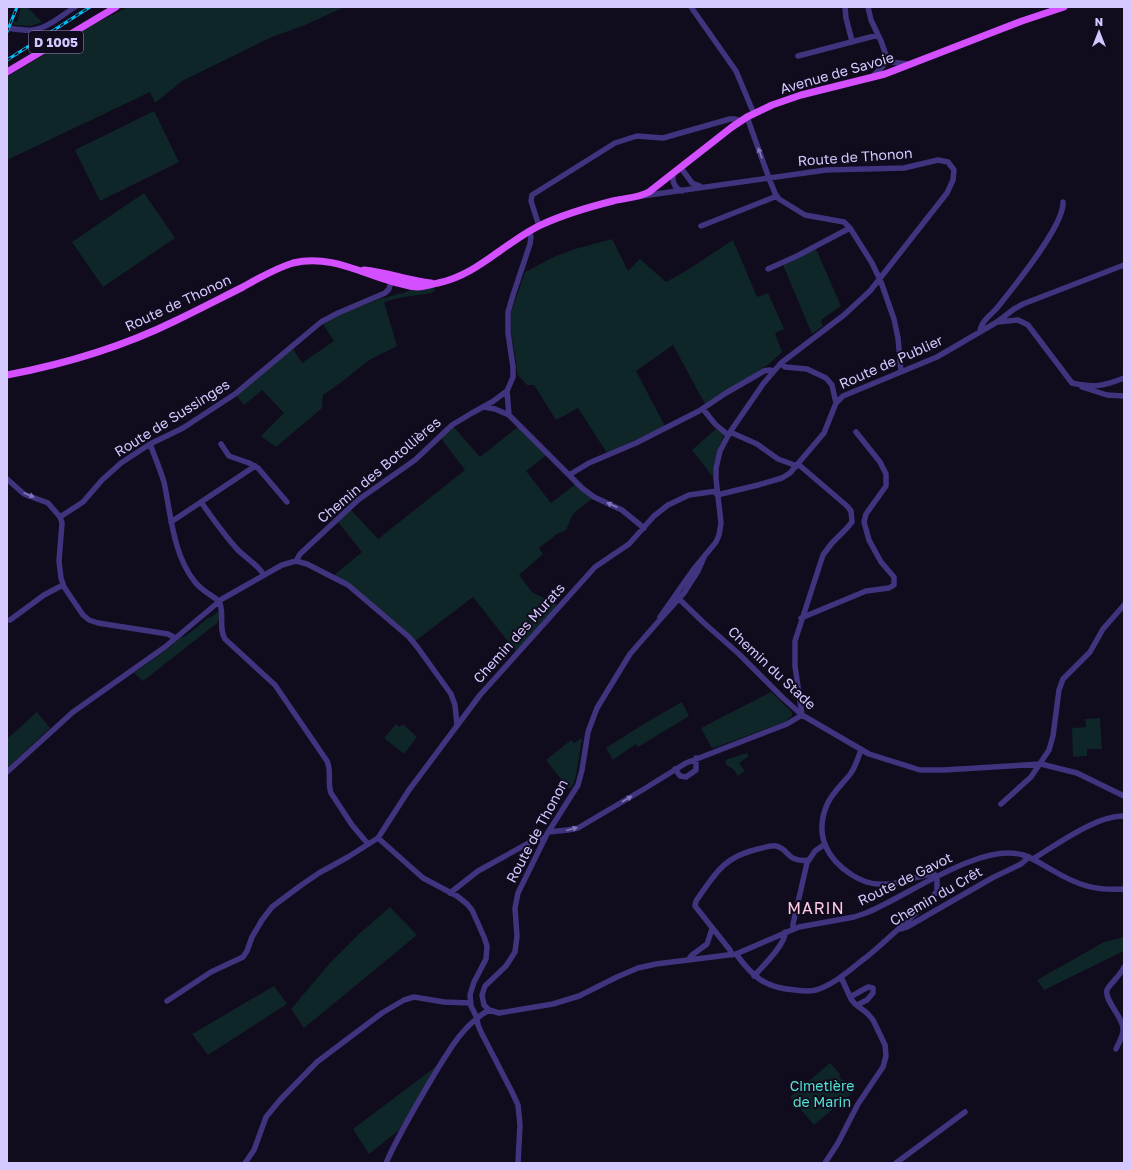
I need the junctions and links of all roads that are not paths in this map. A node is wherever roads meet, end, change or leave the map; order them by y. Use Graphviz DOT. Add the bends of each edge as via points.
graph roads {
  1 [pos="75,7"];
  2 [pos="116,7"];
  3 [pos="691,7"];
  4 [pos="844,7"];
  5 [pos="868,7"];
  6 [pos="1064,7"];
  7 [pos="8,28"];
  8 [pos="878,34"];
  9 [pos="852,41"];
  10 [pos="798,56"];
  11 [pos="887,58"];
  12 [pos="910,65"];
  13 [pos="7,72"];
  14 [pos="872,77"];
  15 [pos="747,118"];
  16 [pos="681,168"];
  17 [pos="673,174"];
  18 [pos="769,178"];
  19 [pos="705,187"];
  20 [pos="683,191"];
  21 [pos="777,196"];
  22 [pos="636,197"];
  23 [pos="1063,202"];
  24 [pos="539,226"];
  25 [pos="701,226"];
  26 [pos="850,228"];
  27 [pos="529,231"];
  28 [pos="1124,265"];
  29 [pos="768,269"];
  30 [pos="392,279"];
  31 [pos="880,279"];
  32 [pos="997,322"];
  33 [pos="980,332"];
  34 [pos="781,363"];
  35 [pos="774,371"];
  36 [pos="901,372"];
  37 [pos="7,376"];
  38 [pos="1124,378"];
  39 [pos="1072,383"];
  40 [pos="507,391"];
  41 [pos="1124,396"];
  42 [pos="836,403"];
  43 [pos="484,407"];
  44 [pos="703,409"];
  45 [pos="509,415"];
  46 [pos="856,432"];
  47 [pos="729,433"];
  48 [pos="150,444"];
  49 [pos="221,444"];
  50 [pos="798,465"];
  51 [pos="255,466"];
  52 [pos="569,475"];
  53 [pos="7,479"];
  54 [pos="717,493"];
  55 [pos="201,502"];
  56 [pos="287,502"];
  57 [pos="60,517"];
  58 [pos="171,522"];
  59 [pos="644,528"];
  60 [pos="296,561"];
  61 [pos="263,574"];
  62 [pos="63,585"];
  63 [pos="678,597"];
  64 [pos="219,601"];
  65 [pos="1124,605"];
  66 [pos="802,618"];
  67 [pos="10,620"];
  68 [pos="176,638"];
  69 [pos="802,715"];
  70 [pos="457,725"];
  71 [pos="860,750"];
  72 [pos="696,758"];
  73 [pos="1041,764"];
  74 [pos="675,769"];
  75 [pos="7,772"];
  76 [pos="1124,796"];
  77 [pos="1001,804"];
  78 [pos="1124,816"];
  79 [pos="548,832"];
  80 [pos="378,838"];
  81 [pos="545,838"];
  82 [pos="368,844"];
  83 [pos="825,844"];
  84 [pos="1031,858"];
  85 [pos="809,860"];
  86 [pos="937,877"];
  87 [pos="1124,889"];
  88 [pos="450,892"];
  89 [pos="712,929"];
  90 [pos="793,929"];
  91 [pos="899,929"];
  92 [pos="785,932"];
  93 [pos="734,954"];
  94 [pos="688,960"];
  95 [pos="1124,967"];
  96 [pos="754,976"];
  97 [pos="841,976"];
  98 [pos="850,997"];
  99 [pos="167,1001"];
  100 [pos="470,1003"];
  101 [pos="857,1005"];
  102 [pos="489,1010"];
  103 [pos="477,1018"];
  104 [pos="1116,1049"];
  105 [pos="965,1112"];
  106 [pos="245,1163"];
  107 [pos="386,1163"];
  108 [pos="518,1163"];
  109 [pos="825,1163"];
  110 [pos="896,1163"];
  1 -- 7 [label="street" via="38,29"];
  2 -- 13 [label="main road, D 1005"];
  3 -- 15 [label="street" via="736,71"];
  4 -- 9 [label="street"];
  5 -- 8 [label="street"];
  6 -- 12 [label="main road, Avenue de Savoie"];
  8 -- 9 [label="street"];
  8 -- 11 [label="street"];
  9 -- 10 [label="street"];
  11 -- 12 [label="street" via="894,63"];
  11 -- 14 [label="street" via="884,66"];
  12 -- 14 [label="main road, Avenue de Savoie"];
  14 -- 15 [label="main road, Avenue de Savoie" via="791,98"];
  15 -- 16 [label="main road, Avenue de Savoie"];
  18 -- 15 [label="street, one-way"];
  15 -- 24 [label="street" via="730,119 663,138 637,136 609,146 532,195 531,201"];
  16 -- 17 [label="main road, Avenue de Savoie"];
  16 -- 19 [label="street" via="692,183"];
  17 -- 20 [label="street" via="675,187"];
  17 -- 22 [label="main road, Avenue de Savoie" via="650,192"];
  18 -- 19 [label="street, Route de Thonon"];
  18 -- 21 [label="street"];
  18 -- 31 [label="street, Route de Thonon" via="837,169 904,168 938,160 945,160 950,164 954,170 954,177 949,189"];
  19 -- 20 [label="street, Route de Thonon"];
  20 -- 22 [label="street, Route de Thonon"];
  21 -- 25 [label="street"];
  21 -- 26 [label="street" via="782,202 810,217 842,221"];
  22 -- 24 [label="main road, Route de Thonon" via="599,205"];
  23 -- 33 [label="street" via="1058,220 1038,256 982,324"];
  24 -- 27 [label="main road, Route de Thonon"];
  26 -- 29 [label="street"];
  26 -- 31 [label="street"];
  27 -- 30 [label="main road, Route de Thonon" via="452,280 418,287"];
  27 -- 40 [label="street" via="530,244 508,312 508,333 514,372"];
  28 -- 32 [label="street, Route de Publier" via="1023,304"];
  30 -- 37 [label="main road, Route de Thonon" via="374,276 332,262 309,261 292,264 132,340 59,364"];
  30 -- 48 [label="street, Route de Sussinges" via="385,294 325,320 235,394 182,428"];
  31 -- 34 [label="street, Route de Thonon" via="851,309"];
  31 -- 36 [label="street" via="895,326"];
  32 -- 33 [label="street, Route de Publier"];
  32 -- 39 [label="street" via="1018,320 1028,325"];
  33 -- 36 [label="street, Route de Publier" via="937,358"];
  34 -- 35 [label="street, Route de Thonon"];
  34 -- 42 [label="street" via="785,367 807,369 826,378 832,385"];
  35 -- 44 [label="street" via="764,371"];
  35 -- 47 [label="street, Route de Thonon"];
  36 -- 42 [label="street, Route de Publier" via="843,396"];
  38 -- 39 [label="street" via="1100,386"];
  39 -- 41 [label="street" via="1107,395"];
  40 -- 43 [label="street, Chemin des Botollières"];
  40 -- 45 [label="street"];
  42 -- 50 [label="street, Route de Publier" via="826,430"];
  43 -- 45 [label="street"];
  43 -- 60 [label="street, Chemin des Botollières" via="457,422 415,460 358,500 300,554"];
  44 -- 47 [label="street" via="715,424"];
  44 -- 52 [label="street"];
  45 -- 52 [label="street"];
  46 -- 66 [label="street" via="880,462 886,474 886,486 866,514 864,522 869,540 894,577 894,585 866,591"];
  47 -- 50 [label="street" via="757,444 778,459"];
  47 -- 54 [label="street, Route de Thonon" via="716,462"];
  48 -- 57 [label="street, Route de Sussinges" via="117,466 83,502"];
  48 -- 58 [label="street" via="163,479"];
  49 -- 51 [label="street" via="231,457"];
  50 -- 54 [label="street, Route de Publier" via="782,478 750,488"];
  50 -- 66 [label="street" via="848,506 852,518 850,525 823,555"];
  51 -- 55 [label="street"];
  51 -- 56 [label="street"];
  59 -- 52 [label="street, one-way" via="622,510 591,495"];
  53 -- 57 [label="street, one-way" via="24,494 45,501"];
  54 -- 59 [label="street, Chemin des Murats" via="693,494 678,500 658,513"];
  54 -- 63 [label="street, Route de Thonon" via="720,531 716,542 705,555 692,581"];
  55 -- 58 [label="street"];
  55 -- 61 [label="street" via="230,541"];
  57 -- 62 [label="street" via="60,568"];
  58 -- 64 [label="street" via="178,548 191,576 199,587"];
  59 -- 70 [label="street, Chemin des Murats" via="629,544 601,562 587,575 488,685"];
  60 -- 61 [label="street" via="287,562"];
  60 -- 70 [label="street" via="312,566 348,585 409,637 451,694 455,704"];
  61 -- 64 [label="street"];
  62 -- 67 [label="street" via="44,595"];
  62 -- 68 [label="street" via="89,620 168,634"];
  63 -- 69 [label="street, Chemin du Stade"];
  63 -- 79 [label="street, Route de Thonon" via="623,664 597,708 588,732 578,785"];
  64 -- 68 [label="street"];
  64 -- 82 [label="street" via="222,634 225,639 279,690 327,761 330,768 330,793"];
  65 -- 73 [label="street" via="1103,630 1090,652 1061,682 1052,740"];
  66 -- 69 [label="street" via="794,648"];
  68 -- 75 [label="street" via="73,712"];
  69 -- 71 [label="street, Chemin du Stade"];
  69 -- 72 [label="street" via="787,724"];
  70 -- 80 [label="street, Chemin des Murats" via="409,790"];
  71 -- 73 [label="street, Chemin du Stade" via="920,770"];
  71 -- 83 [label="street" via="851,772 833,794 825,809 822,829"];
  72 -- 74 [label="street"];
  72 -- 74 [label="street" via="696,770 686,777 680,776"];
  73 -- 76 [label="street, Chemin du Stade" via="1077,773"];
  73 -- 77 [label="street" via="1027,781"];
  79 -- 74 [label="street, one-way" via="578,828"];
  78 -- 84 [label="street, Chemin du Crêt" via="1107,818 1080,830"];
  79 -- 81 [label="street, Route de Thonon"];
  80 -- 82 [label="street"];
  80 -- 88 [label="street" via="422,878"];
  81 -- 88 [label="street" via="536,839 491,863"];
  81 -- 102 [label="street, Route de Thonon" via="517,898 517,941 513,957 487,983 482,992 483,1002"];
  82 -- 99 [label="street" via="309,880 272,907 262,920 243,957 205,976"];
  83 -- 85 [label="street" via="815,851"];
  83 -- 86 [label="street" via="835,862 872,884 902,883 929,874"];
  84 -- 86 [label="street, Route de Gavot" via="1018,854 1001,854 962,864"];
  84 -- 87 [label="street, Route de Gavot" via="1085,886 1104,890"];
  84 -- 91 [label="street, Chemin du Crêt"];
  85 -- 89 [label="street" via="794,859 773,846 745,852 724,864 716,871 695,904"];
  85 -- 90 [label="street"];
  86 -- 90 [label="street, Route de Gavot" via="860,915"];
  86 -- 91 [label="street" via="936,894"];
  88 -- 100 [label="street" via="469,907 487,946 486,959 471,991"];
  89 -- 93 [label="street"];
  89 -- 94 [label="street" via="707,944"];
  90 -- 92 [label="street, Route de Gavot"];
  91 -- 97 [label="street, Chemin du Crêt"];
  92 -- 93 [label="street, Route de Gavot"];
  92 -- 96 [label="street" via="785,937 776,950"];
  93 -- 94 [label="street, Route de Gavot"];
  93 -- 96 [label="street"];
  94 -- 102 [label="street, Route de Gavot" via="635,969 562,1002 502,1013"];
  95 -- 104 [label="street" via="1107,992 1123,1025 1123,1033"];
  96 -- 97 [label="street, Chemin du Crêt" via="775,987 806,991 821,988"];
  97 -- 98 [label="street"];
  98 -- 101 [label="street"];
  98 -- 101 [label="street" via="868,987 873,988 873,993"];
  100 -- 103 [label="street"];
  100 -- 106 [label="street" via="414,997 382,1013 317,1062 280,1100 264,1121 254,1150"];
  101 -- 109 [label="street" via="872,1018 885,1045 885,1060"];
  102 -- 103 [label="street"];
  103 -- 107 [label="street" via="453,1044 403,1126"];
  103 -- 108 [label="street" via="481,1032 518,1105"];
  105 -- 110 [label="street"];
}
